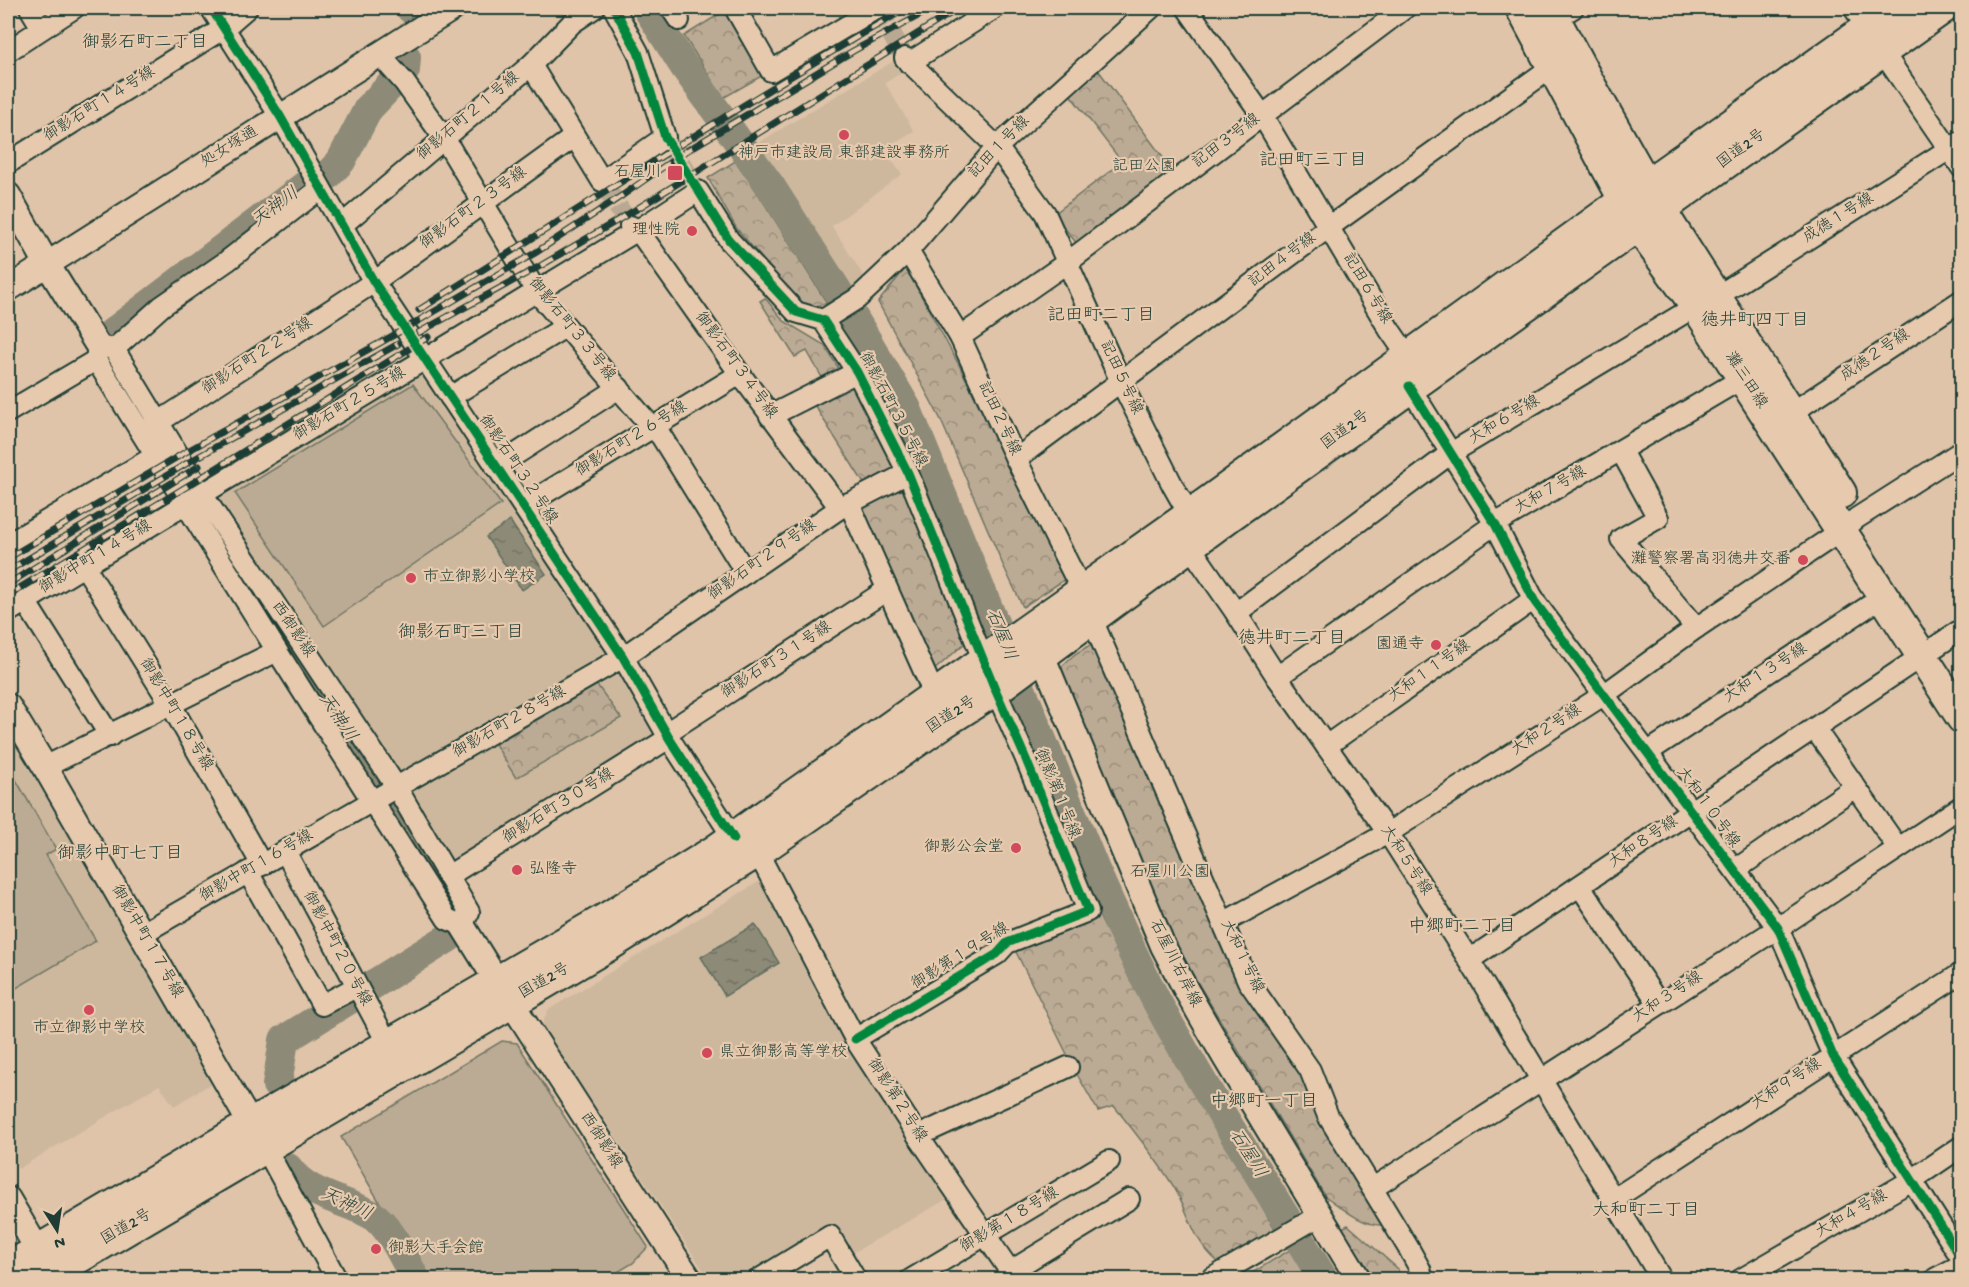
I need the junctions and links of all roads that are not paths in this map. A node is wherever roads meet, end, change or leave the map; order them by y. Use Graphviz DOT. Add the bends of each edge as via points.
graph roads {
  1 [pos="30,8"];
  2 [pos="74,8"];
  3 [pos="211,8"];
  4 [pos="247,8"];
  5 [pos="453,8"];
  6 [pos="594,8"];
  7 [pos="614,8"];
  8 [pos="735,8"];
  9 [pos="877,8"];
  10 [pos="995,8"];
  11 [pos="1151,8"];
  12 [pos="1187,8"];
  13 [pos="1405,8"];
  14 [pos="1521,8"];
  15 [pos="1897,8"];
  16 [pos="1942,8"];
  17 [pos="1559,11"];
  18 [pos="42,28"];
  19 [pos="224,28"];
  20 [pos="1868,29"];
  21 [pos="8,51"];
  22 [pos="531,65"];
  23 [pos="1552,67"];
  24 [pos="392,68"];
  25 [pos="1262,115"];
  26 [pos="279,116"];
  27 [pos="574,137"];
  28 [pos="444,138"];
  29 [pos="1955,145"];
  30 [pos="997,147"];
  31 [pos="8,163"];
  32 [pos="1962,168"];
  33 [pos="317,184"];
  34 [pos="8,195"];
  35 [pos="483,204"];
  36 [pos="1643,205"];
  37 [pos="342,225"];
  38 [pos="1329,227"];
  39 [pos="634,228"];
  40 [pos="908,251"];
  41 [pos="1068,262"];
  42 [pos="47,264"];
  43 [pos="374,282"];
  44 [pos="8,289"];
  45 [pos="536,291"];
  46 [pos="1962,300"];
  47 [pos="1706,301"];
  48 [pos="828,316"];
  49 [pos="565,327"];
  50 [pos="960,338"];
  51 [pos="102,352"];
  52 [pos="425,359"];
  53 [pos="857,372"];
  54 [pos="1409,372"];
  55 [pos="740,374"];
  56 [pos="1743,378"];
  57 [pos="1121,382"];
  58 [pos="619,388"];
  59 [pos="450,397"];
  60 [pos="8,412"];
  61 [pos="1791,413"];
  62 [pos="770,416"];
  63 [pos="159,422"];
  64 [pos="653,426"];
  65 [pos="141,433"];
  66 [pos="1621,451"];
  67 [pos="1962,451"];
  68 [pos="1451,453"];
  69 [pos="155,456"];
  70 [pos="1016,459"];
  71 [pos="496,467"];
  72 [pos="908,473"];
  73 [pos="202,494"];
  74 [pos="185,505"];
  75 [pos="844,505"];
  76 [pos="524,506"];
  77 [pos="1495,524"];
  78 [pos="1849,524"];
  79 [pos="1189,530"];
  80 [pos="8,544"];
  81 [pos="85,567"];
  82 [pos="746,573"];
  83 [pos="887,590"];
  84 [pos="1884,596"];
  85 [pos="1534,599"];
  86 [pos="24,601"];
  87 [pos="1087,604"];
  88 [pos="8,612"];
  89 [pos="1236,613"];
  90 [pos="1695,628"];
  91 [pos="1941,643"];
  92 [pos="277,651"];
  93 [pos="623,657"];
  94 [pos="1010,660"];
  95 [pos="1277,677"];
  96 [pos="1962,680"];
  97 [pos="1605,694"];
  98 [pos="934,696"];
  99 [pos="171,705"];
  100 [pos="8,706"];
  101 [pos="1962,718"];
  102 [pos="1815,729"];
  103 [pos="110,736"];
  104 [pos="668,736"];
  105 [pos="1326,746"];
  106 [pos="1648,752"];
  107 [pos="45,767"];
  108 [pos="1855,787"];
  109 [pos="386,794"];
  110 [pos="1962,806"];
  111 [pos="1692,812"];
  112 [pos="1388,832"];
  113 [pos="745,845"];
  114 [pos="1898,848"];
  115 [pos="285,851"];
  116 [pos="255,868"];
  117 [pos="1735,870"];
  118 [pos="448,876"];
  119 [pos="1580,886"];
  120 [pos="1088,911"];
  121 [pos="1223,923"];
  122 [pos="462,925"];
  123 [pos="1778,928"];
  124 [pos="141,934"];
  125 [pos="1468,960"];
  126 [pos="1962,974"];
  127 [pos="358,991"];
  128 [pos="504,993"];
  129 [pos="1659,1004"];
  130 [pos="855,1039"];
  131 [pos="389,1046"];
  132 [pos="1833,1056"];
  133 [pos="1068,1067"];
  134 [pos="1541,1080"];
  135 [pos="918,1136"];
  136 [pos="257,1137"];
  137 [pos="1962,1146"];
  138 [pos="1109,1161"];
  139 [pos="1912,1180"];
  140 [pos="1373,1188"];
  141 [pos="1129,1199"];
  142 [pos="1614,1199"];
  143 [pos="8,1200"];
  144 [pos="1311,1221"];
  145 [pos="987,1235"];
  146 [pos="1962,1259"];
  147 [pos="1962,1267"];
  148 [pos="30,1268"];
  149 [pos="1014,1275"];
  150 [pos="330,1277"];
  151 [pos="690,1280"];
  152 [pos="758,1280"];
  153 [pos="856,1280"];
  154 [pos="910,1280"];
  155 [pos="1209,1280"];
  156 [pos="1359,1280"];
  157 [pos="1423,1280"];
  158 [pos="1662,1280"];
  159 [pos="1740,1280"];
  160 [pos="1936,1280"];
  1 -- 18 [label="street"];
  2 -- 18 [label="street"];
  3 -- 19 [label="street, 御影石町３２号線"];
  4 -- 19 [label="street, 御影石町１４号線"];
  5 -- 24 [label="street, 処女塚通"];
  6 -- 22 [label="street, 御影石町２１号線" via="573,22"];
  7 -- 27 [label="street" via="638,52 665,137 602,181"];
  8 -- 9 [label="street" via="771,71"];
  10 -- 30 [label="street, 記田５号線" via="907,61"];
  11 -- 30 [label="street, 記田１号線"];
  12 -- 25 [label="street, 記田６号線"];
  13 -- 25 [label="street, 記田３号線"];
  14 -- 23 [label="main road, 灘三田線"];
  15 -- 20 [label="highway, 国道2号"];
  16 -- 20 [label="highway, 国道2号"];
  17 -- 36 [label="main road, 灘三田線"];
  18 -- 21 [label="street"];
  19 -- 26 [label="street, 御影石町３２号線"];
  19 -- 31 [label="street, 御影石町１４号線"];
  20 -- 29 [label="street"];
  20 -- 36 [label="highway, 国道2号"];
  22 -- 27 [label="street"];
  22 -- 28 [label="street, 御影石町２１号線"];
  23 -- 36 [label="main road, 灘三田線"];
  23 -- 38 [label="street, 記田４号線"];
  24 -- 26 [label="street, 処女塚通"];
  24 -- 28 [label="street, 御影石町３３号線"];
  25 -- 38 [label="street, 記田６号線"];
  25 -- 41 [label="street, 記田３号線"];
  26 -- 33 [label="street, 御影石町３２号線"];
  26 -- 42 [label="street, 処女塚通"];
  27 -- 35 [label="street, 御影石町２３号線"];
  28 -- 35 [label="street, 御影石町３３号線"];
  28 -- 37 [label="street, 御影石町２１号線"];
  29 -- 32 [label="street"];
  29 -- 47 [label="street, 成徳１号線"];
  30 -- 40 [label="street, 記田１号線"];
  30 -- 41 [label="street, 記田５号線" via="1045,213"];
  33 -- 37 [label="street, 御影石町３２号線"];
  33 -- 51 [label="street" via="227,261"];
  34 -- 42 [label="street, 西御影線"];
  35 -- 43 [label="street, 御影石町２３号線"];
  35 -- 45 [label="street, 御影石町３３号線"];
  36 -- 47 [label="main road, 灘三田線"];
  36 -- 54 [label="highway, 国道2号"];
  37 -- 43 [label="street, 御影石町３２号線"];
  38 -- 54 [label="street, 記田６号線" via="1389,329"];
  38 -- 57 [label="street, 記田４号線"];
  39 -- 45 [label="street, 御影石町２５号線"];
  39 -- 48 [label="street, 御影石町２５号線" via="698,191 729,240 796,312"];
  39 -- 55 [label="street, 御影石町３４号線"];
  40 -- 48 [label="street, 記田１号線" via="858,298"];
  40 -- 50 [label="street, 記田２号線"];
  41 -- 50 [label="street, 記田３号線"];
  41 -- 57 [label="street, 記田５号線"];
  42 -- 44 [label="street, 処女塚通"];
  42 -- 51 [label="street, 西御影線"];
  43 -- 52 [label="street, 御影石町３２号線"];
  43 -- 63 [label="street, 御影石町２２号線"];
  45 -- 49 [label="street, 御影石町３３号線"];
  45 -- 52 [label="street, 御影石町２５号線"];
  46 -- 61 [label="street, 成徳２号線"];
  47 -- 56 [label="main road, 灘三田線"];
  47 -- 61 [label="main road, 灘三田線"];
  47 -- 68 [label="street, 大和６号線"];
  48 -- 53 [label="street, 御影石町３５号線"];
  49 -- 58 [label="street, 御影石町３３号線"];
  49 -- 59 [label="street"];
  50 -- 70 [label="street, 記田２号線"];
  51 -- 60 [label="street"];
  51 -- 63 [label="street, 西御影線"];
  51 -- 65 [label="street, 西御影線"];
  52 -- 59 [label="street, 御影石町３２号線"];
  52 -- 73 [label="street, 御影石町２５号線"];
  53 -- 62 [label="street"];
  53 -- 72 [label="street, 御影石町３５号線"];
  54 -- 68 [label="street, 大和１０号線"];
  54 -- 79 [label="highway, 国道2号"];
  55 -- 62 [label="street, 御影石町３４号線"];
  55 -- 64 [label="street, 御影石町２６号線"];
  56 -- 66 [label="street, 大和７号線"];
  56 -- 78 [label="main road, 灘三田線"];
  57 -- 70 [label="street, 記田４号線"];
  57 -- 79 [label="street, 記田５号線" via="1172,484"];
  58 -- 64 [label="street, 御影石町３３号線"];
  58 -- 71 [label="street"];
  59 -- 71 [label="street, 御影石町３２号線"];
  61 -- 78 [label="main road, 灘三田線"];
  62 -- 75 [label="street, 御影石町３４号線"];
  63 -- 65 [label="street, 御影石町２２号線"];
  63 -- 73 [label="street, 西御影線"];
  64 -- 76 [label="street, 御影石町２６号線"];
  64 -- 82 [label="street, 御影石町３３号線"];
  65 -- 69 [label="street, 西御影線"];
  66 -- 77 [label="street, 大和７号線"];
  66 -- 90 [label="street" via="1658,518 1621,539"];
  67 -- 78 [label="street, 大和２号線"];
  68 -- 77 [label="street, 大和１０号線"];
  68 -- 89 [label="street, 大和６号線"];
  69 -- 74 [label="street, 西御影線"];
  69 -- 80 [label="street"];
  70 -- 87 [label="street, 記田２号線"];
  71 -- 76 [label="street, 御影石町３２号線"];
  72 -- 75 [label="street, 御影石町２９号線"];
  72 -- 94 [label="street, 御影石町３５号線"];
  73 -- 74 [label="street, 御影石町２５号線"];
  73 -- 109 [label="street, 西御影線"];
  74 -- 81 [label="street, 御影中町１４号線"];
  74 -- 92 [label="street, 西御影線"];
  75 -- 82 [label="street, 御影石町２９号線"];
  75 -- 83 [label="street, 御影石町３４号線"];
  76 -- 93 [label="street, 御影石町３２号線"];
  77 -- 85 [label="street, 大和１０号線"];
  77 -- 95 [label="street, 大和７号線"];
  78 -- 84 [label="main road, 灘三田線"];
  78 -- 90 [label="street, 大和２号線"];
  78 -- 91 [label="main road, 灘三田線"];
  79 -- 87 [label="highway, 国道2号"];
  79 -- 89 [label="street, 大和５号線"];
  81 -- 86 [label="street, 御影中町１４号線"];
  81 -- 99 [label="street, 御影中町１８号線"];
  82 -- 93 [label="street, 御影石町２９号線"];
  83 -- 98 [label="street, 御影石町３４号線"];
  83 -- 104 [label="street, 御影石町３１号線"];
  84 -- 91 [label="main road, 灘三田線"];
  84 -- 106 [label="street, 大和１３号線"];
  85 -- 97 [label="street, 大和１０号線"];
  85 -- 105 [label="street, 大和１１号線"];
  86 -- 88 [label="street, 御影中町１４号線"];
  86 -- 103 [label="street"];
  87 -- 94 [label="highway, 国道2号"];
  87 -- 121 [label="street, 大和１号線"];
  89 -- 95 [label="street, 大和５号線"];
  90 -- 97 [label="street, 大和２号線"];
  91 -- 96 [label="main road, 灘三田線"];
  91 -- 101 [label="main road, 灘三田線"];
  91 -- 102 [label="street, 大和８号線"];
  92 -- 99 [label="street"];
  92 -- 109 [label="street, 西御影線"];
  93 -- 104 [label="street, 御影石町３２号線"];
  93 -- 109 [label="street, 御影石町２８号線"];
  94 -- 98 [label="highway, 国道2号"];
  94 -- 113 [label="highway, 国道2号" via="943,722"];
  94 -- 120 [label="street, 御影第１号線"];
  94 -- 144 [label="street, 石屋川右岸線"];
  95 -- 105 [label="street, 大和５号線"];
  97 -- 106 [label="street, 大和１０号線"];
  97 -- 112 [label="street, 大和２号線"];
  98 -- 113 [label="highway, 国道2号"];
  99 -- 103 [label="street"];
  99 -- 116 [label="street, 御影中町１８号線"];
  100 -- 107 [label="street, 御影中町１７号線"];
  102 -- 108 [label="street"];
  102 -- 111 [label="street, 大和８号線"];
  103 -- 107 [label="street"];
  104 -- 113 [label="street, 御影石町３２号線"];
  104 -- 118 [label="street, 御影石町３０号線"];
  105 -- 112 [label="street, 大和５号線"];
  106 -- 111 [label="street, 大和１０号線"];
  107 -- 124 [label="street, 御影中町１７号線"];
  108 -- 114 [label="street"];
  108 -- 117 [label="street"];
  109 -- 115 [label="street, 御影中町１６号線"];
  109 -- 118 [label="street, 西御影線"];
  109 -- 122 [label="street, 西御影線" via="447,920"];
  110 -- 114 [label="street, 大和３号線"];
  111 -- 117 [label="street, 大和１０号線"];
  111 -- 119 [label="street, 大和８号線"];
  112 -- 121 [label="street, 大和２号線"];
  112 -- 125 [label="street, 大和５号線"];
  113 -- 128 [label="highway, 国道2号" via="653,891"];
  113 -- 130 [label="street, 御影第２号線"];
  114 -- 123 [label="street, 大和３号線"];
  115 -- 116 [label="street, 御影中町１６号線"];
  115 -- 127 [label="street, 御影中町２０号線"];
  116 -- 124 [label="street, 御影中町１６号線"];
  116 -- 127 [label="street, 御影中町１８号線" via="322,1005"];
  117 -- 123 [label="street, 大和１０号線"];
  118 -- 122 [label="street, 西御影線" via="469,912"];
  119 -- 125 [label="street, 大和８号線"];
  119 -- 129 [label="street"];
  120 -- 130 [label="street, 御影第１９号線" via="1007,943 997,954"];
  121 -- 140 [label="street, 大和１号線" via="1248,981 1310,1070 1328,1116"];
  122 -- 128 [label="street, 西御影線"];
  123 -- 129 [label="street, 大和３号線"];
  123 -- 132 [label="street, 大和１０号線"];
  124 -- 136 [label="street, 御影中町１７号線"];
  125 -- 134 [label="street, 大和５号線"];
  126 -- 132 [label="street, 大和９号線"];
  127 -- 131 [label="street, 御影中町２０号線"];
  128 -- 131 [label="highway, 国道2号"];
  128 -- 136 [label="highway, 国道2号"];
  128 -- 151 [label="street, 西御影線"];
  129 -- 134 [label="street, 大和３号線"];
  130 -- 135 [label="street, 御影第２号線"];
  131 -- 136 [label="highway, 国道2号"];
  132 -- 139 [label="street, 大和１０号線"];
  132 -- 142 [label="street, 大和９号線"];
  133 -- 135 [label="street"];
  134 -- 140 [label="street, 大和３号線"];
  134 -- 142 [label="street, 大和５号線"];
  135 -- 145 [label="street, 御影第２号線"];
  136 -- 148 [label="highway, 国道2号"];
  136 -- 150 [label="street"];
  137 -- 139 [label="street, 大和４号線"];
  138 -- 145 [label="street, 御影第１８号線"];
  139 -- 146 [label="street, 大和１０号線"];
  139 -- 159 [label="street, 大和４号線"];
  140 -- 157 [label="street, 大和１号線"];
  141 -- 149 [label="street"];
  142 -- 158 [label="street, 大和５号線"];
  143 -- 148 [label="street"];
  144 -- 155 [label="street"];
  144 -- 156 [label="street, 石屋川右岸線"];
  145 -- 149 [label="street, 御影第２号線"];
  145 -- 154 [label="street, 御影第１８号線"];
  147 -- 160 [label="street"];
  152 -- 153 [label="street" via="830,1236"];
}
